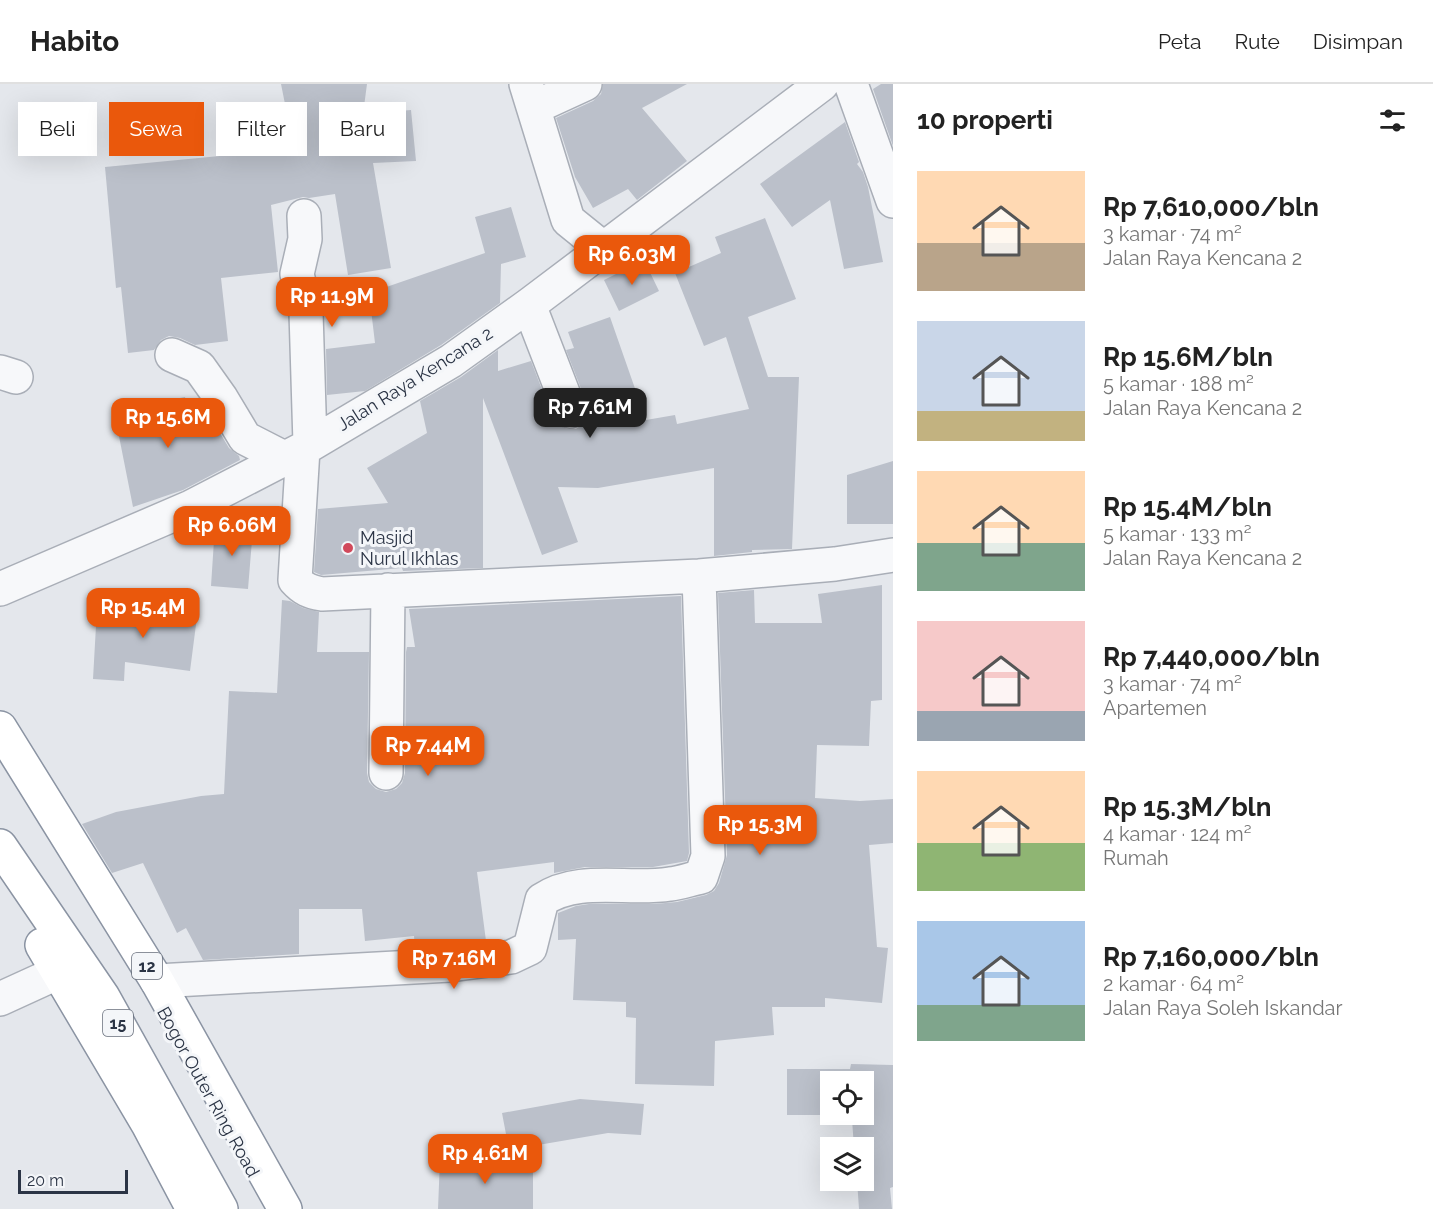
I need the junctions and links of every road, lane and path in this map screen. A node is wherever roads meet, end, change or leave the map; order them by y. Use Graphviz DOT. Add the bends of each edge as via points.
graph roads {
  1 [pos="585,84"];
  2 [pos="822,84"];
  3 [pos="851,84"];
  4 [pos="531,95"];
  5 [pos="893,201"];
  6 [pos="304,216"];
  7 [pos="604,249"];
  8 [pos="529,305"];
  9 [pos="172,355"];
  10 [pos="570,411"];
  11 [pos="299,450"];
  12 [pos="893,555"];
  13 [pos="699,576"];
  14 [pos="0,589"];
  15 [pos="388,590"];
  16 [pos="0,728"];
  17 [pos="0,769"];
  18 [pos="386,773"];
  19 [pos="0,846"];
  20 [pos="0,880"];
  21 [pos="59,972"];
  22 [pos="157,981"];
  23 [pos="0,999"];
  24 [pos="193,1209"];
  25 [pos="221,1209"];
  26 [pos="272,1209"];
  27 [pos="285,1209"];
  1 -- 4 [label="street"];
  2 -- 7 [label="street, Jalan Raya Kencana 2"];
  3 -- 5 [label="street"];
  4 -- 7 [label="street" via="568,220"];
  6 -- 11 [label="street" via="305,239 297,274 306,312"];
  7 -- 8 [label="street, Jalan Raya Kencana 2"];
  8 -- 10 [label="street"];
  8 -- 11 [label="street, Jalan Raya Kencana 2" via="451,361"];
  9 -- 11 [label="street" via="199,368 245,438"];
  11 -- 14 [label="street, Jalan Raya Kencana 2" via="191,507"];
  11 -- 15 [label="street" via="295,580 310,592 322,594"];
  12 -- 13 [label="street"];
  13 -- 15 [label="street"];
  13 -- 22 [label="street" via="708,856 701,877 669,885 592,885 554,892 542,900 530,948 511,957 450,965"];
  15 -- 18 [label="street"];
  16 -- 22 [label="highway, 12"];
  17 -- 26 [label="highway, Bogor Outer Ring Road / 15" via="151,988"];
  19 -- 25 [label="highway, 15" via="103,997"];
  20 -- 21 [label="highway"];
  21 -- 23 [label="street"];
  21 -- 24 [label="highway"];
  22 -- 27 [label="highway, 12"];
}
